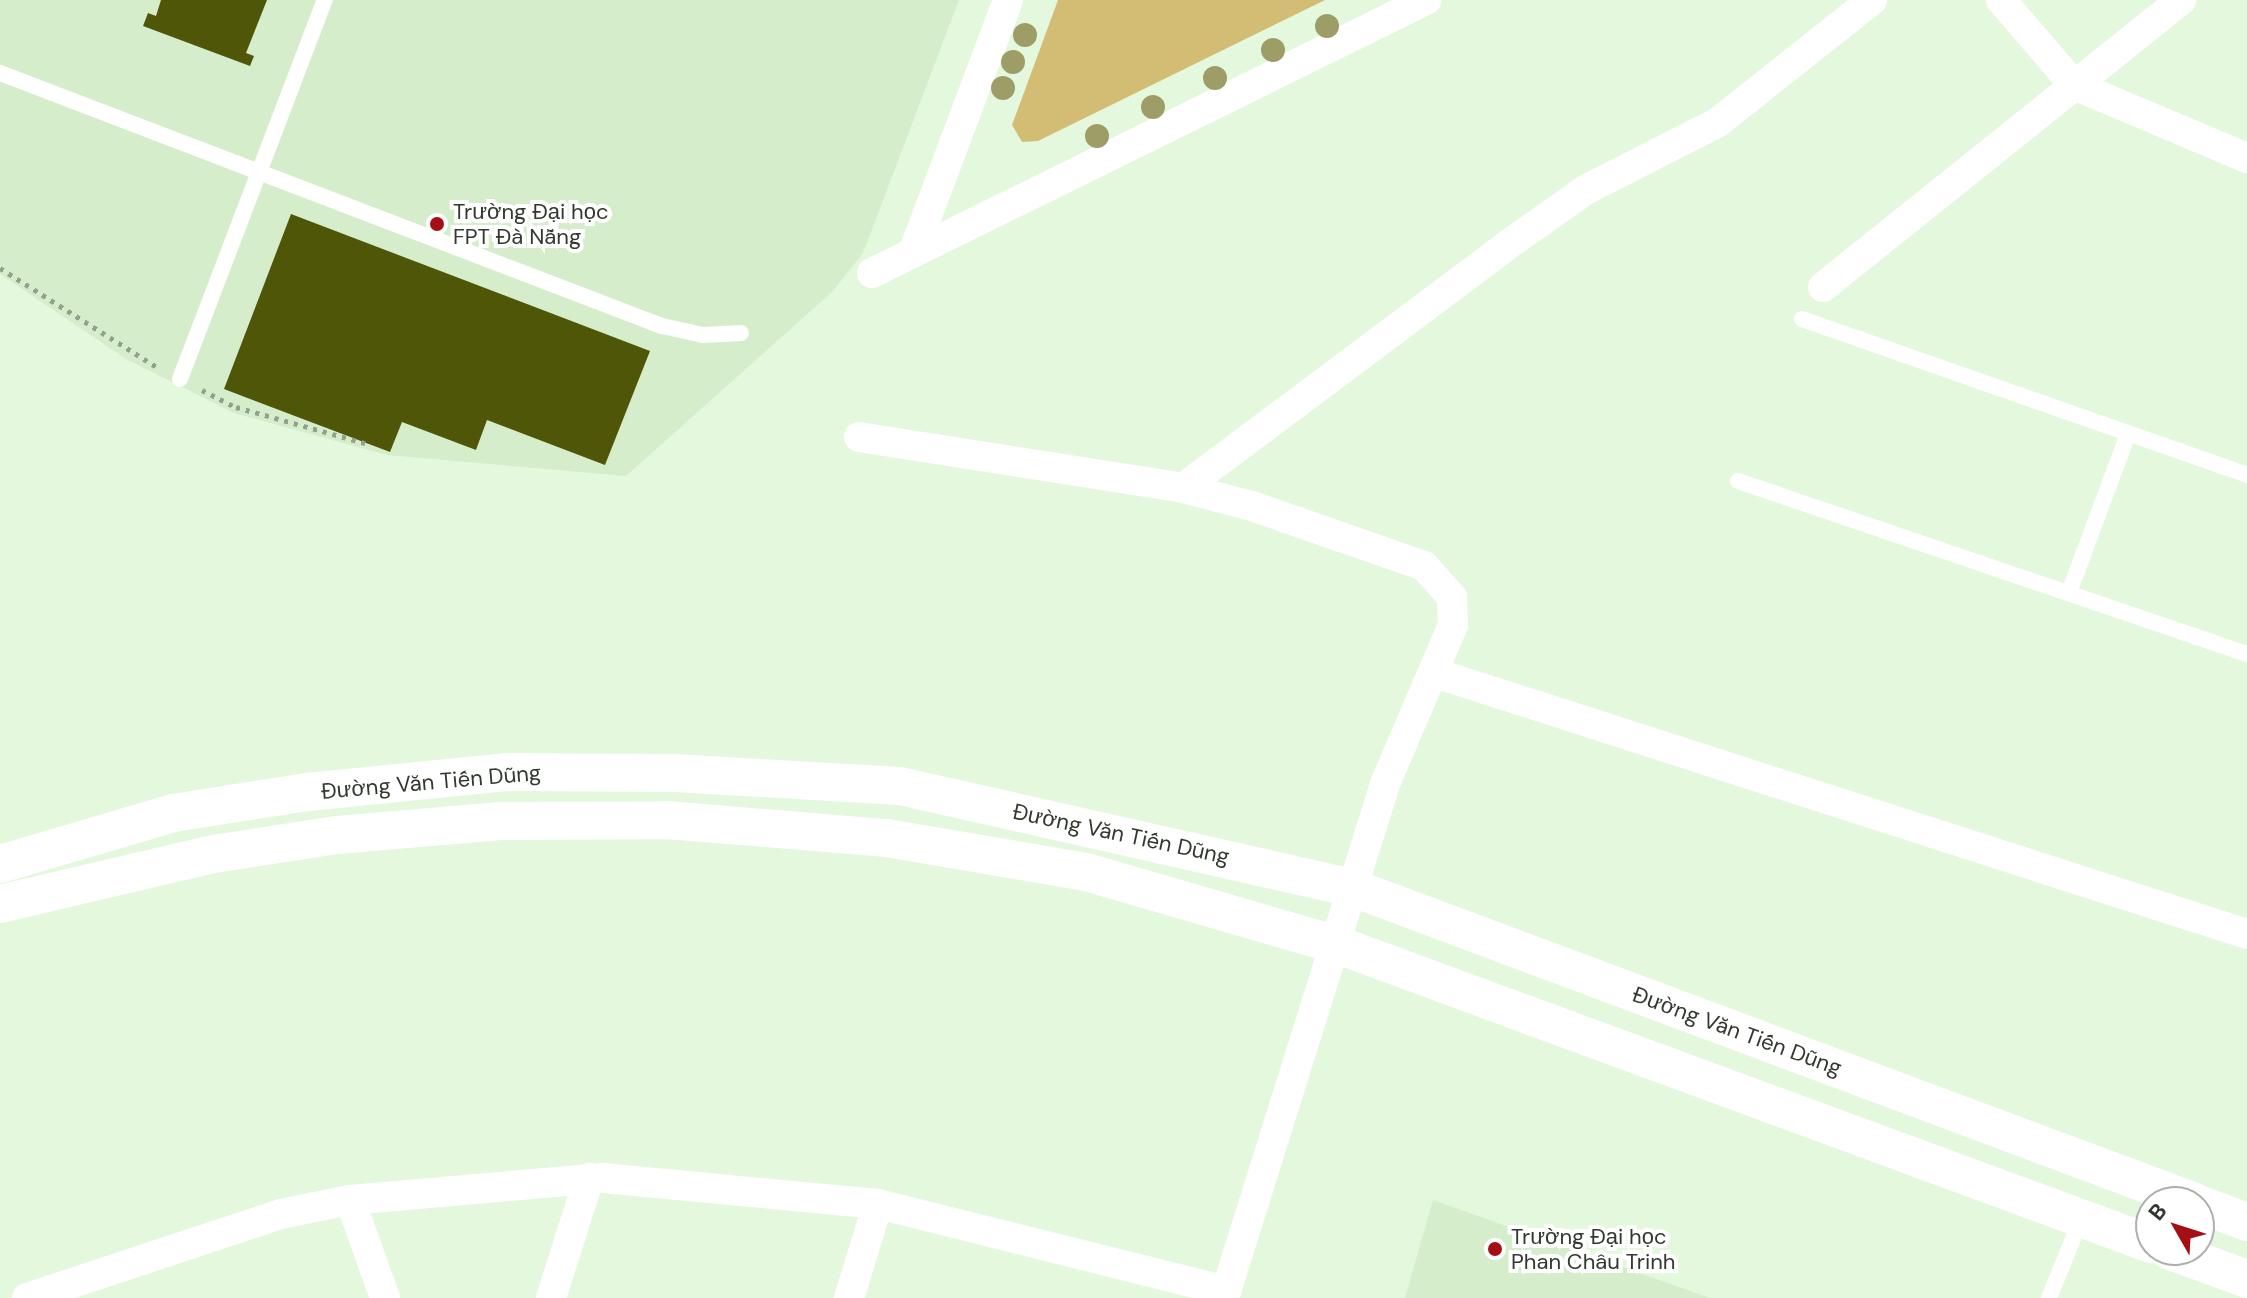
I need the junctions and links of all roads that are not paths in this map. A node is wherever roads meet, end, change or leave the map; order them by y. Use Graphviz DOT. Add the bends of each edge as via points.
graph roads {
  1 [pos="325,0"];
  2 [pos="1008,0"];
  3 [pos="1426,0"];
  4 [pos="1872,0"];
  5 [pos="2001,0"];
  6 [pos="2181,0"];
  7 [pos="0,73"];
  8 [pos="2074,85"];
  9 [pos="2247,158"];
  10 [pos="259,172"];
  11 [pos="913,253"];
  12 [pos="872,273"];
  13 [pos="1823,287"];
  14 [pos="1802,319"];
  15 [pos="741,333"];
  16 [pos="180,379"];
  17 [pos="2128,434"];
  18 [pos="859,437"];
  19 [pos="1246,441"];
  20 [pos="2247,475"];
  21 [pos="1738,481"];
  22 [pos="1183,488"];
  23 [pos="1252,506"];
  24 [pos="2070,590"];
  25 [pos="2247,654"];
  26 [pos="1435,673"];
  27 [pos="0,864"];
  28 [pos="1356,889"];
  29 [pos="0,904"];
  30 [pos="2247,934"];
  31 [pos="1338,945"];
  32 [pos="589,1178"];
  33 [pos="2151,1186"];
  34 [pos="350,1200"];
  35 [pos="878,1204"];
  36 [pos="2215,1210"];
  37 [pos="2081,1219"];
  38 [pos="2247,1222"];
  39 [pos="2135,1238"];
  40 [pos="2212,1266"];
  41 [pos="2247,1279"];
  42 [pos="1232,1296"];
  43 [pos="27,1298"];
  44 [pos="385,1298"];
  45 [pos="551,1298"];
  46 [pos="849,1298"];
  47 [pos="2049,1298"];
  1 -- 10 [label="lane"];
  2 -- 11 [label="street"];
  3 -- 11 [label="street"];
  4 -- 19 [label="street" via="1717,123 1587,189"];
  5 -- 8 [label="street"];
  6 -- 8 [label="street"];
  7 -- 10 [label="lane"];
  8 -- 9 [label="street"];
  8 -- 13 [label="street"];
  10 -- 15 [label="lane" via="662,326 703,335"];
  10 -- 16 [label="lane"];
  11 -- 12 [label="street"];
  14 -- 17 [label="lane"];
  17 -- 20 [label="lane"];
  17 -- 24 [label="lane"];
  18 -- 22 [label="street"];
  19 -- 22 [label="street"];
  19 -- 23 [label="street" via="1240,486"];
  21 -- 24 [label="lane"];
  22 -- 23 [label="street"];
  23 -- 26 [label="street" via="1380,547 1424,566 1441,580 1452,597 1453,625"];
  24 -- 25 [label="lane"];
  26 -- 28 [label="street" via="1386,781"];
  26 -- 30 [label="street"];
  27 -- 28 [label="street, Đường Văn Tiến Dũng" via="173,813 307,792 506,772 674,773 900,786"];
  28 -- 31 [label="street"];
  28 -- 33 [label="street, Đường Văn Tiến Dũng"];
  29 -- 31 [label="street, Đường Văn Tiến Dũng" via="214,854 337,835 500,821 667,820 887,838 1086,872"];
  31 -- 37 [label="street, Đường Văn Tiến Dũng"];
  31 -- 42 [label="street"];
  32 -- 34 [label="street"];
  32 -- 35 [label="street"];
  32 -- 45 [label="street"];
  34 -- 43 [label="street" via="281,1214"];
  34 -- 44 [label="street"];
  35 -- 42 [label="street"];
  35 -- 46 [label="street"];
  36 -- 38 [label="street, Đường Văn Tiến Dũng"];
  37 -- 39 [label="street, Đường Văn Tiến Dũng"];
  37 -- 47 [label="lane"];
  40 -- 41 [label="street"];
}
